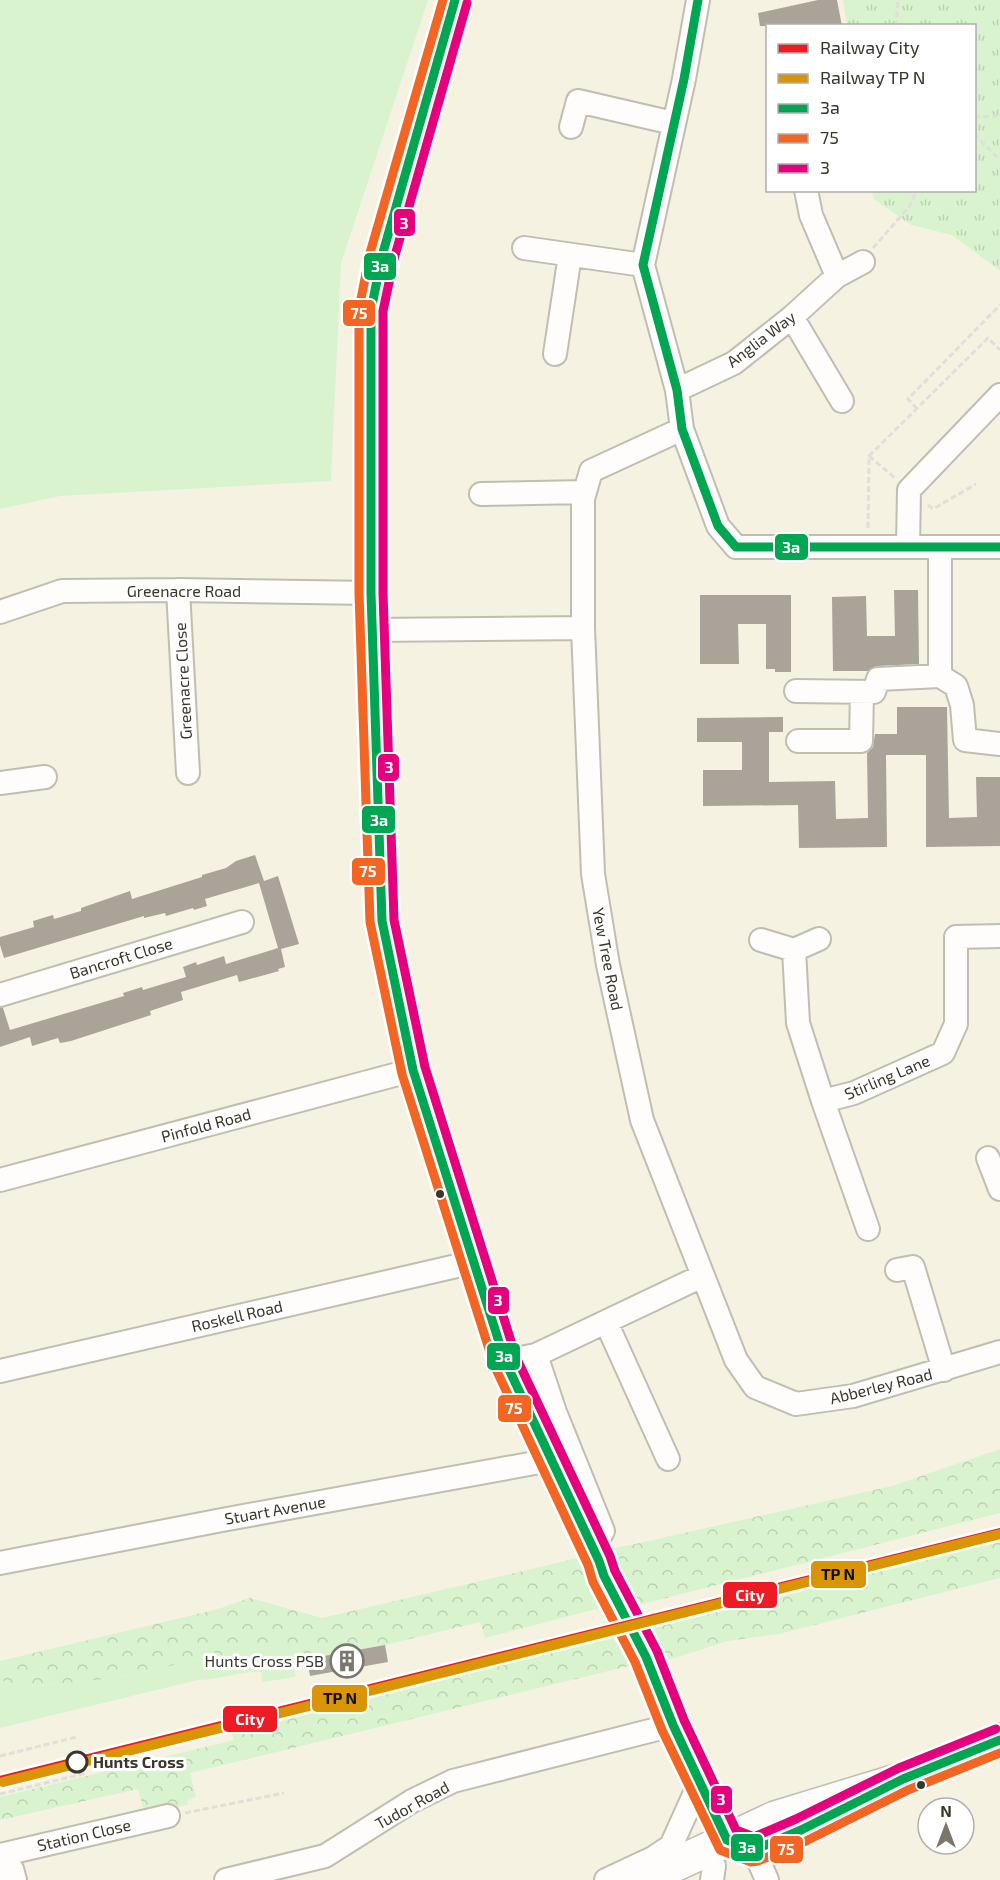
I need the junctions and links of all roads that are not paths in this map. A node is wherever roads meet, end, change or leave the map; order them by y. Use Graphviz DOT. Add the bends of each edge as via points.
graph roads {
  1 [pos="455,0"];
  2 [pos="698,0"];
  3 [pos="673,123"];
  4 [pos="571,127"];
  5 [pos="806,192"];
  6 [pos="524,248"];
  7 [pos="570,255"];
  8 [pos="863,262"];
  9 [pos="643,265"];
  10 [pos="837,276"];
  11 [pos="792,317"];
  12 [pos="555,354"];
  13 [pos="677,390"];
  14 [pos="1000,395"];
  15 [pos="842,401"];
  16 [pos="682,429"];
  17 [pos="585,492"];
  18 [pos="481,494"];
  19 [pos="908,547"];
  20 [pos="940,547"];
  21 [pos="1000,547"];
  22 [pos="178,590"];
  23 [pos="371,593"];
  24 [pos="0,612"];
  25 [pos="583,628"];
  26 [pos="372,630"];
  27 [pos="940,676"];
  28 [pos="796,691"];
  29 [pos="862,692"];
  30 [pos="798,741"];
  31 [pos="1000,744"];
  32 [pos="188,773"];
  33 [pos="45,777"];
  34 [pos="0,783"];
  35 [pos="243,921"];
  36 [pos="1000,936"];
  37 [pos="819,939"];
  38 [pos="761,940"];
  39 [pos="794,950"];
  40 [pos="0,995"];
  41 [pos="413,1070"];
  42 [pos="823,1101"];
  43 [pos="988,1158"];
  44 [pos="0,1180"];
  45 [pos="1000,1189"];
  46 [pos="868,1228"];
  47 [pos="474,1262"];
  48 [pos="897,1270"];
  49 [pos="702,1276"];
  50 [pos="606,1322"];
  51 [pos="725,1329"];
  52 [pos="1000,1352"];
  53 [pos="536,1355"];
  54 [pos="505,1361"];
  55 [pos="944,1370"];
  56 [pos="0,1371"];
  57 [pos="668,1459"];
  58 [pos="551,1460"];
  59 [pos="593,1548"];
  60 [pos="0,1563"];
  61 [pos="673,1725"];
  62 [pos="1000,1740"];
  63 [pos="699,1784"];
  64 [pos="168,1816"];
  65 [pos="0,1855"];
  66 [pos="729,1856"];
  67 [pos="0,1872"];
  68 [pos="15,1880"];
  69 [pos="226,1880"];
  70 [pos="606,1880"];
  71 [pos="642,1880"];
  72 [pos="683,1880"];
  73 [pos="767,1880"];
  1 -- 23 [label="street" via="382,256 371,310"];
  2 -- 3 [label="street"];
  3 -- 4 [label="street" via="578,101"];
  3 -- 9 [label="street"];
  5 -- 10 [label="street" via="811,214"];
  6 -- 7 [label="street"];
  7 -- 9 [label="street"];
  7 -- 12 [label="street"];
  8 -- 10 [label="street, Anglia Way"];
  9 -- 13 [label="street"];
  10 -- 11 [label="street, Anglia Way"];
  11 -- 13 [label="street, Anglia Way" via="734,363"];
  11 -- 15 [label="street"];
  13 -- 16 [label="street"];
  14 -- 19 [label="street" via="909,490"];
  16 -- 17 [label="street, Yew Tree Road" via="591,471"];
  16 -- 19 [label="street" via="718,526 736,547"];
  17 -- 18 [label="street"];
  17 -- 25 [label="street, Yew Tree Road"];
  19 -- 20 [label="street"];
  20 -- 21 [label="street"];
  20 -- 27 [label="street"];
  22 -- 23 [label="street, Greenacre Road"];
  22 -- 24 [label="street, Greenacre Road" via="62,591"];
  22 -- 32 [label="street, Greenacre Close"];
  23 -- 26 [label="street"];
  25 -- 26 [label="street"];
  25 -- 49 [label="street, Yew Tree Road" via="592,874 608,965 642,1120"];
  26 -- 41 [label="street" via="382,921"];
  27 -- 29 [label="street" via="878,679 874,692"];
  27 -- 31 [label="street" via="956,686 965,740"];
  28 -- 29 [label="street"];
  29 -- 30 [label="street" via="861,741"];
  33 -- 34 [label="street"];
  35 -- 40 [label="street, Bancroft Close"];
  36 -- 42 [label="street, Stirling Lane" via="956,937 956,1024 943,1053 864,1088"];
  37 -- 39 [label="street"];
  38 -- 39 [label="street"];
  39 -- 42 [label="street, Stirling Lane" via="798,1023"];
  41 -- 44 [label="street, Pinfold Road"];
  41 -- 47 [label="street"];
  42 -- 46 [label="street"];
  43 -- 45 [label="street"];
  47 -- 54 [label="street"];
  47 -- 56 [label="street, Roskell Road"];
  48 -- 55 [label="street" via="913,1267"];
  49 -- 50 [label="street"];
  49 -- 51 [label="street, Yew Tree Road"];
  50 -- 53 [label="street"];
  50 -- 57 [label="street"];
  51 -- 55 [label="street, Abberley Road" via="736,1360 755,1387 796,1404 853,1396"];
  52 -- 55 [label="street, Abberley Road"];
  53 -- 54 [label="street"];
  53 -- 59 [label="street" via="603,1531"];
  54 -- 58 [label="street"];
  58 -- 59 [label="street"];
  58 -- 60 [label="street, Stuart Avenue"];
  59 -- 61 [label="street" via="646,1657"];
  61 -- 63 [label="street"];
  61 -- 69 [label="street, Tudor Road" via="453,1781 412,1801 325,1857"];
  62 -- 66 [label="highway" via="903,1779 801,1830"];
  63 -- 66 [label="street"];
  63 -- 70 [label="street" via="671,1846"];
  64 -- 65 [label="street, Station Close"];
  66 -- 71 [label="highway"];
  66 -- 72 [label="highway"];
  66 -- 73 [label="street"];
  67 -- 68 [label="street" via="12,1869"];
}
